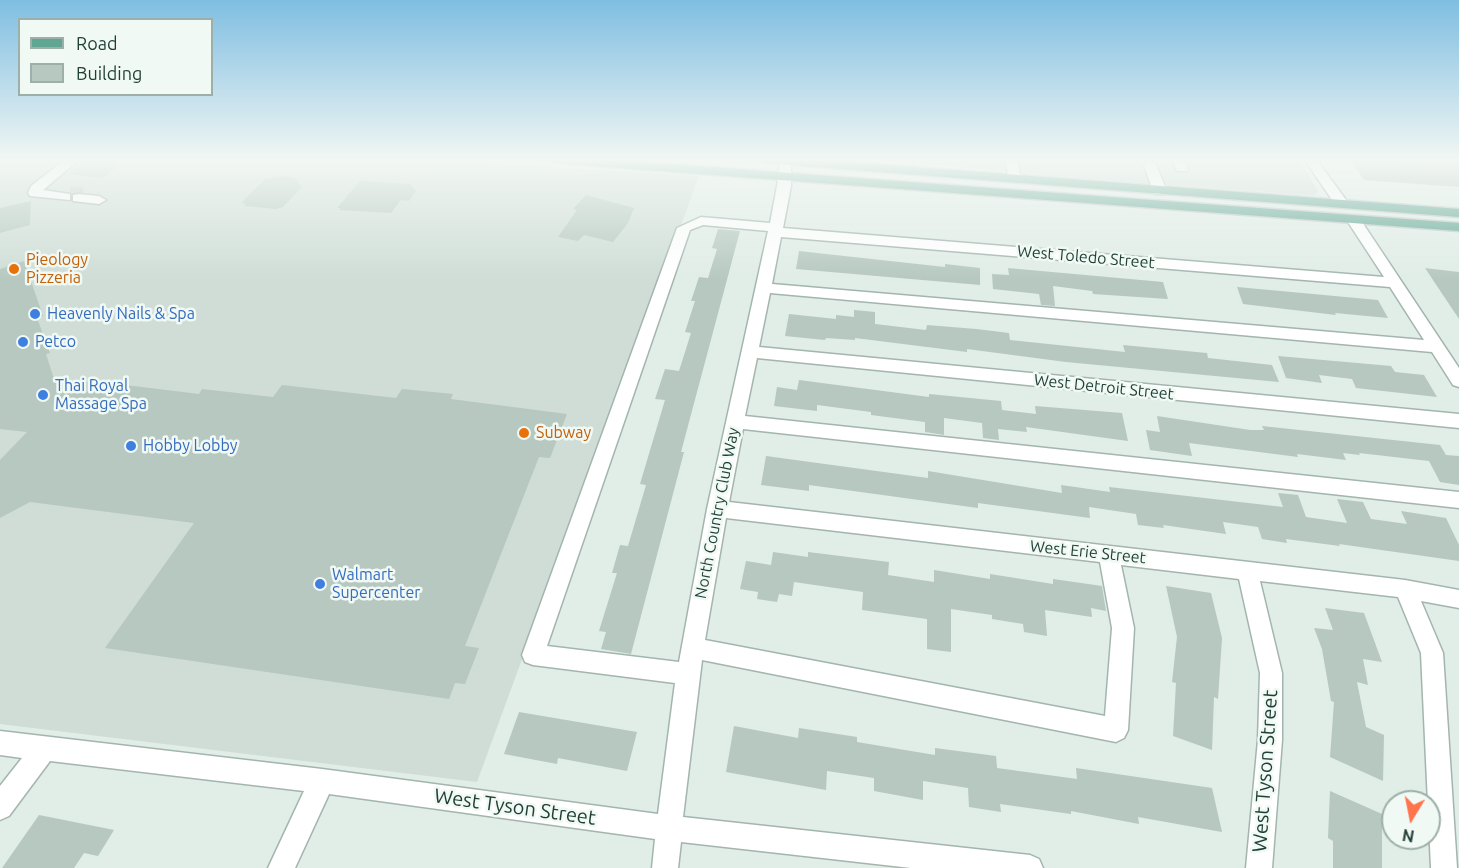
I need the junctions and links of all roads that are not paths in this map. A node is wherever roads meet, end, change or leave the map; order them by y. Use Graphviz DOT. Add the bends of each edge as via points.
graph roads {
  1 [pos="782,200"];
  2 [pos="1152,200"];
  3 [pos="1236,200"];
  4 [pos="1339,200"];
  5 [pos="1348,212"];
  6 [pos="1459,213"];
  7 [pos="1459,227"];
  8 [pos="776,230"];
  9 [pos="1396,283"];
  10 [pos="763,288"];
  11 [pos="1437,347"];
  12 [pos="749,352"];
  13 [pos="1459,381"];
  14 [pos="735,422"];
  15 [pos="1459,422"];
  16 [pos="1459,500"];
  17 [pos="717,509"];
  18 [pos="1109,555"];
  19 [pos="1247,570"];
  20 [pos="1405,589"];
  21 [pos="1459,599"];
  22 [pos="691,648"];
  23 [pos="687,674"];
  24 [pos="0,744"];
  25 [pos="45,748"];
  26 [pos="322,781"];
  27 [pos="0,807"];
  28 [pos="668,828"];
  29 [pos="281,868"];
  30 [pos="665,868"];
  31 [pos="1030,868"];
  32 [pos="1259,868"];
  33 [pos="1444,868"];
  1 -- 8 [label="street, North Country Club Way"];
  2 -- 5 [label="main road"];
  3 -- 5 [label="main road"];
  4 -- 5 [label="street"];
  5 -- 6 [label="main road"];
  5 -- 7 [label="main road"];
  5 -- 9 [label="street"];
  8 -- 9 [label="street, West Toledo Street"];
  8 -- 10 [label="street, North Country Club Way"];
  8 -- 23 [label="street, West Toledo Street" via="701,221 684,228 533,655"];
  9 -- 11 [label="street"];
  10 -- 11 [label="street"];
  10 -- 12 [label="street, North Country Club Way"];
  11 -- 13 [label="street"];
  12 -- 14 [label="street, North Country Club Way"];
  12 -- 15 [label="street, West Detroit Street"];
  14 -- 16 [label="street"];
  14 -- 17 [label="street, North Country Club Way"];
  17 -- 18 [label="street, West Erie Street"];
  17 -- 22 [label="street, North Country Club Way"];
  18 -- 19 [label="street, West Erie Street"];
  18 -- 22 [label="street" via="1123,627 1116,730"];
  19 -- 20 [label="street, West Erie Street"];
  19 -- 32 [label="street, West Tyson Street" via="1271,673 1270,740"];
  20 -- 21 [label="street, West Erie Street"];
  20 -- 33 [label="street" via="1432,653"];
  22 -- 23 [label="street, North Country Club Way"];
  23 -- 28 [label="street, North Country Club Way"];
  24 -- 25 [label="street, West Tyson Street"];
  25 -- 26 [label="street, West Tyson Street"];
  25 -- 27 [label="street"];
  26 -- 28 [label="street, West Tyson Street"];
  26 -- 29 [label="street"];
  28 -- 30 [label="street, North Country Club Way"];
  28 -- 31 [label="street, West Tyson Street"];
}
